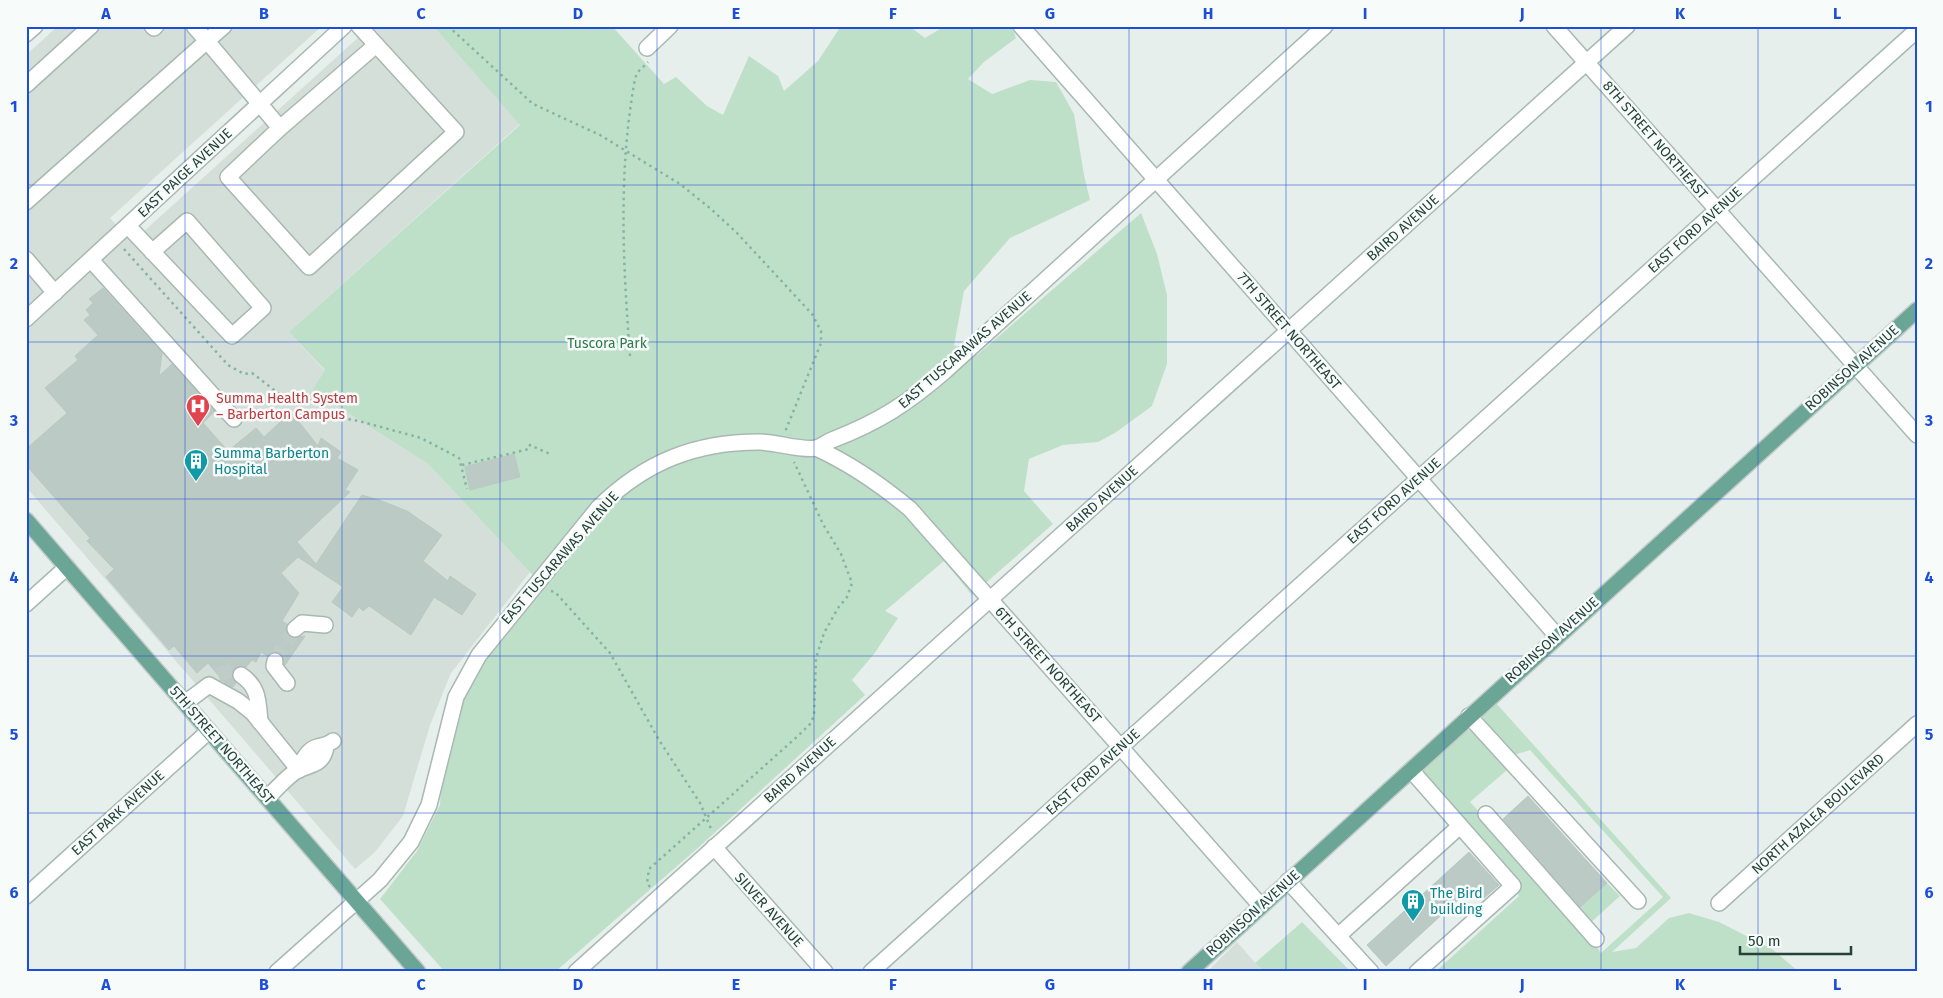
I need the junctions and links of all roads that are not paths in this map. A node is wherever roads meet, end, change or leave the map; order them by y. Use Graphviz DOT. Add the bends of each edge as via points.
graph roads {
  1 [pos="35,26"];
  2 [pos="91,26"];
  3 [pos="152,26"];
  4 [pos="156,26"];
  5 [pos="194,26"];
  6 [pos="224,26"];
  7 [pos="344,26"];
  8 [pos="359,26"];
  9 [pos="1021,26"];
  10 [pos="1325,26"];
  11 [pos="1554,26"];
  12 [pos="1626,26"];
  13 [pos="672,30"];
  14 [pos="1917,30"];
  15 [pos="26,34"];
  16 [pos="207,41"];
  17 [pos="376,45"];
  18 [pos="649,53"];
  19 [pos="1586,62"];
  20 [pos="26,85"];
  21 [pos="260,103"];
  22 [pos="280,128"];
  23 [pos="1154,181"];
  24 [pos="26,202"];
  25 [pos="1717,211"];
  26 [pos="128,226"];
  27 [pos="152,252"];
  28 [pos="26,259"];
  29 [pos="91,260"];
  30 [pos="55,293"];
  31 [pos="1917,310"];
  32 [pos="26,319"];
  33 [pos="1288,332"];
  34 [pos="1854,366"];
  35 [pos="234,420"];
  36 [pos="1917,434"];
  37 [pos="816,448"];
  38 [pos="1418,478"];
  39 [pos="26,520"];
  40 [pos="66,567"];
  41 [pos="990,600"];
  42 [pos="26,604"];
  43 [pos="325,625"];
  44 [pos="295,629"];
  45 [pos="1557,636"];
  46 [pos="275,661"];
  47 [pos="241,675"];
  48 [pos="286,683"];
  49 [pos="186,703"];
  50 [pos="1470,716"];
  51 [pos="260,722"];
  52 [pos="1917,724"];
  53 [pos="209,730"];
  54 [pos="330,743"];
  55 [pos="1121,747"];
  56 [pos="299,770"];
  57 [pos="1411,770"];
  58 [pos="268,797"];
  59 [pos="1486,814"];
  60 [pos="1460,826"];
  61 [pos="717,845"];
  62 [pos="1288,881"];
  63 [pos="26,896"];
  64 [pos="356,900"];
  65 [pos="1638,901"];
  66 [pos="1719,903"];
  67 [pos="1261,906"];
  68 [pos="1338,936"];
  69 [pos="1596,939"];
  70 [pos="1198,969"];
  71 [pos="277,972"];
  72 [pos="418,972"];
  73 [pos="576,972"];
  74 [pos="825,972"];
  75 [pos="871,972"];
  76 [pos="1371,972"];
  77 [pos="1417,972"];
  1 -- 15 [label="street"];
  2 -- 20 [label="street"];
  3 -- 4 [label="street"];
  5 -- 16 [label="street"];
  6 -- 16 [label="street"];
  7 -- 21 [label="street, EAST PAIGE AVENUE"];
  8 -- 17 [label="street"];
  9 -- 23 [label="street, 7TH STREET NORTHEAST"];
  10 -- 23 [label="street, EAST TUSCARAWAS AVENUE"];
  11 -- 19 [label="street, 8TH STREET NORTHEAST"];
  12 -- 19 [label="street, BAIRD AVENUE"];
  13 -- 18 [label="street"];
  14 -- 25 [label="street, EAST FORD AVENUE"];
  16 -- 21 [label="street"];
  16 -- 24 [label="street"];
  17 -- 22 [label="street"];
  17 -- 22 [label="street" via="456,132 309,267 228,176"];
  19 -- 25 [label="street, 8TH STREET NORTHEAST"];
  19 -- 33 [label="street, BAIRD AVENUE"];
  21 -- 22 [label="street"];
  21 -- 26 [label="street, EAST PAIGE AVENUE"];
  23 -- 33 [label="street, 7TH STREET NORTHEAST"];
  23 -- 37 [label="street, EAST TUSCARAWAS AVENUE" via="922,392 897,410"];
  25 -- 34 [label="street, 8TH STREET NORTHEAST"];
  25 -- 38 [label="street, EAST FORD AVENUE"];
  26 -- 27 [label="street"];
  26 -- 29 [label="street, EAST PAIGE AVENUE"];
  27 -- 27 [label="street" via="232,336 263,308 187,221"];
  28 -- 30 [label="street"];
  29 -- 30 [label="street, EAST PAIGE AVENUE"];
  29 -- 35 [label="street"];
  30 -- 32 [label="street, EAST PAIGE AVENUE"];
  31 -- 34 [label="main road, ROBINSON AVENUE"];
  33 -- 38 [label="street, 7TH STREET NORTHEAST"];
  33 -- 41 [label="street, BAIRD AVENUE"];
  34 -- 36 [label="street, 8TH STREET NORTHEAST"];
  34 -- 45 [label="main road, ROBINSON AVENUE"];
  37 -- 41 [label="street, 6TH STREET NORTHEAST" via="857,468 910,509"];
  37 -- 64 [label="street, EAST TUSCARAWAS AVENUE" via="759,442 692,449 637,475 599,507 479,655 456,697 429,805 411,842 380,880"];
  38 -- 45 [label="street, 7TH STREET NORTHEAST"];
  38 -- 55 [label="street, EAST FORD AVENUE"];
  39 -- 40 [label="main road, 5TH STREET NORTHEAST"];
  40 -- 42 [label="street"];
  40 -- 49 [label="main road, 5TH STREET NORTHEAST"];
  41 -- 55 [label="street, 6TH STREET NORTHEAST"];
  41 -- 61 [label="street, BAIRD AVENUE"];
  43 -- 44 [label="street" via="302,623"];
  45 -- 50 [label="main road, ROBINSON AVENUE"];
  46 -- 48 [label="street" via="274,666"];
  47 -- 51 [label="street" via="252,682"];
  49 -- 51 [label="street" via="213,680"];
  49 -- 53 [label="main road, 5TH STREET NORTHEAST"];
  50 -- 57 [label="main road, ROBINSON AVENUE"];
  50 -- 65 [label="street"];
  51 -- 56 [label="street"];
  52 -- 66 [label="street, NORTH AZALEA BOULEVARD"];
  53 -- 58 [label="main road, 5TH STREET NORTHEAST"];
  53 -- 63 [label="street, EAST PARK AVENUE"];
  54 -- 56 [label="street" via="315,747 304,756"];
  55 -- 67 [label="street, 6TH STREET NORTHEAST"];
  55 -- 75 [label="street, EAST FORD AVENUE"];
  56 -- 58 [label="street"];
  57 -- 60 [label="street"];
  57 -- 62 [label="main road, ROBINSON AVENUE"];
  58 -- 64 [label="main road, 5TH STREET NORTHEAST"];
  59 -- 69 [label="street"];
  60 -- 68 [label="street"];
  60 -- 77 [label="street" via="1513,886"];
  61 -- 73 [label="street, BAIRD AVENUE"];
  61 -- 74 [label="street, SILVER AVENUE"];
  62 -- 67 [label="main road, ROBINSON AVENUE"];
  62 -- 68 [label="street"];
  64 -- 71 [label="street, EAST TUSCARAWAS AVENUE"];
  64 -- 72 [label="main road, 5TH STREET NORTHEAST"];
  67 -- 70 [label="main road, ROBINSON AVENUE"];
  68 -- 76 [label="street"];
}
